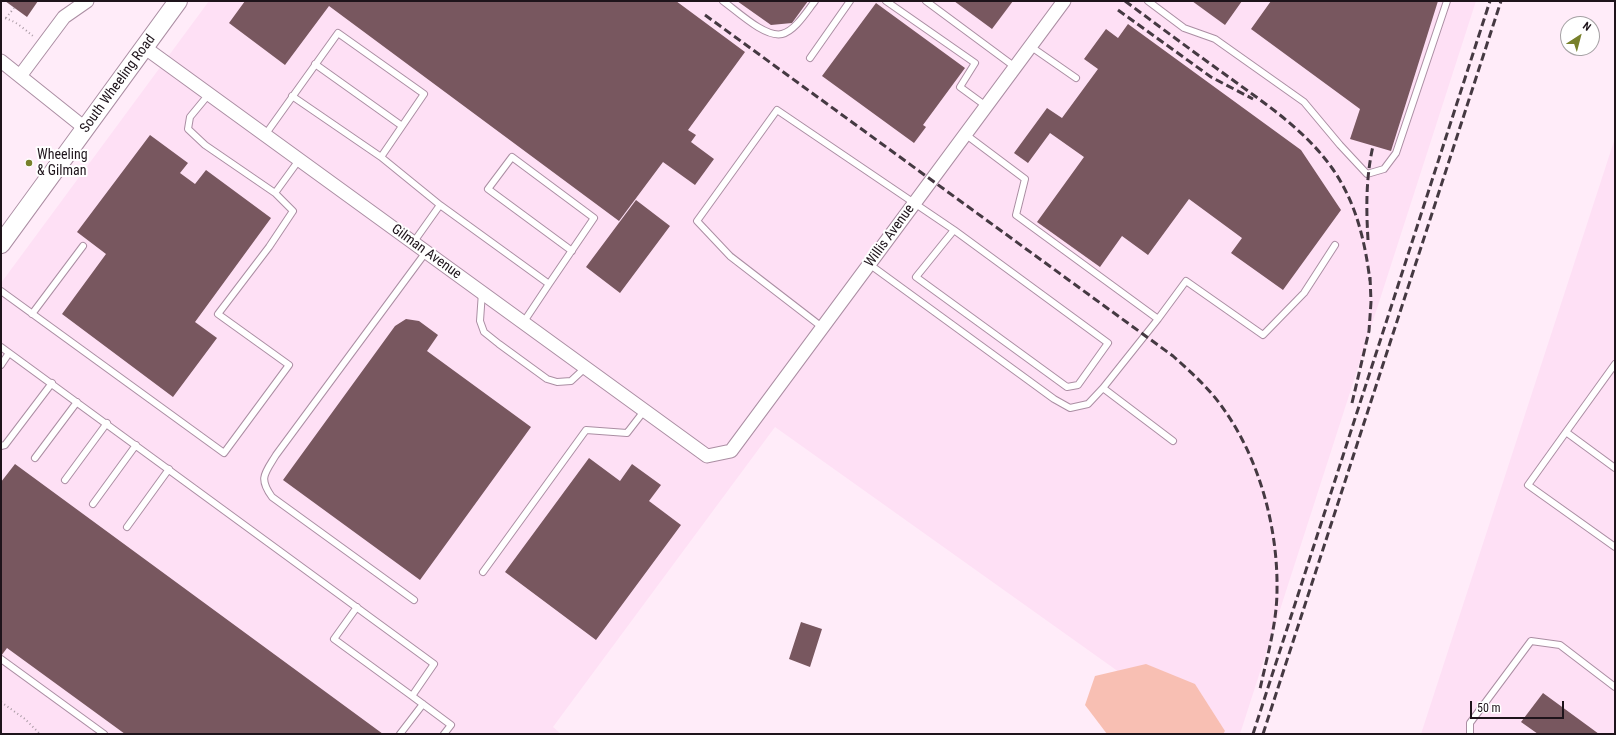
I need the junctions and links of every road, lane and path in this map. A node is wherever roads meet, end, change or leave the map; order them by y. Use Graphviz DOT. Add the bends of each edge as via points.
graph roads {
  1 [pos="87,1"];
  2 [pos="178,1"];
  3 [pos="723,1"];
  4 [pos="815,1"];
  5 [pos="850,1"];
  6 [pos="886,1"];
  7 [pos="926,1"];
  8 [pos="1064,1"];
  9 [pos="1148,1"];
  10 [pos="1447,1"];
  11 [pos="14,8"];
  12 [pos="1,18"];
  13 [pos="6,18"];
  14 [pos="44,44"];
  15 [pos="1030,46"];
  16 [pos="144,47"];
  17 [pos="810,58"];
  18 [pos="1,60"];
  19 [pos="315,64"];
  20 [pos="1015,67"];
  21 [pos="20,76"];
  22 [pos="1076,78"];
  23 [pos="209,94"];
  24 [pos="292,96"];
  25 [pos="986,106"];
  26 [pos="402,126"];
  27 [pos="86,129"];
  28 [pos="264,134"];
  29 [pos="965,134"];
  30 [pos="381,157"];
  31 [pos="299,160"];
  32 [pos="275,193"];
  33 [pos="913,204"];
  34 [pos="440,205"];
  35 [pos="954,230"];
  36 [pos="413,243"];
  37 [pos="1,244"];
  38 [pos="1335,245"];
  39 [pos="83,246"];
  40 [pos="572,251"];
  41 [pos="426,252"];
  42 [pos="869,264"];
  43 [pos="549,284"];
  44 [pos="1,292"];
  45 [pos="482,292"];
  46 [pos="32,314"];
  47 [pos="1158,319"];
  48 [pos="523,323"];
  49 [pos="822,327"];
  50 [pos="1,347"];
  51 [pos="9,353"];
  52 [pos="1615,364"];
  53 [pos="1,365"];
  54 [pos="585,368"];
  55 [pos="52,383"];
  56 [pos="1103,388"];
  57 [pos="77,402"];
  58 [pos="644,411"];
  59 [pos="107,423"];
  60 [pos="1566,432"];
  61 [pos="1173,441"];
  62 [pos="136,445"];
  63 [pos="1,446"];
  64 [pos="707,456"];
  65 [pos="35,458"];
  66 [pos="1615,468"];
  67 [pos="169,469"];
  68 [pos="65,480"];
  69 [pos="93,504"];
  70 [pos="127,526"];
  71 [pos="1615,547"];
  72 [pos="483,572"];
  73 [pos="414,600"];
  74 [pos="357,607"];
  75 [pos="1,659"];
  76 [pos="1615,687"];
  77 [pos="412,696"];
  78 [pos="1,702"];
  79 [pos="423,704"];
  80 [pos="40,734"];
  81 [pos="104,734"];
  82 [pos="400,734"];
  83 [pos="444,734"];
  84 [pos="1470,734"];
  1 -- 14 [label="street" via="64,17"];
  2 -- 16 [label="main road, South Wheeling Road"];
  3 -- 4 [label="lane" via="766,32 782,34 797,24"];
  5 -- 17 [label="lane"];
  6 -- 25 [label="lane" via="975,63 960,87"];
  7 -- 20 [label="lane"];
  8 -- 15 [label="street, Willis Avenue"];
  9 -- 10 [label="lane" via="1184,28 1215,39 1304,102 1367,174 1384,169 1396,153"];
  11 -- 13 [label="path"];
  12 -- 13 [label="path"];
  13 -- 14 [label="path"];
  14 -- 21 [label="street"];
  15 -- 20 [label="street, Willis Avenue"];
  15 -- 22 [label="lane"];
  16 -- 23 [label="street, Gilman Avenue"];
  16 -- 27 [label="main road, South Wheeling Road"];
  18 -- 21 [label="street"];
  19 -- 24 [label="lane"];
  19 -- 26 [label="lane"];
  19 -- 26 [label="lane" via="338,33 424,94"];
  20 -- 25 [label="street, Willis Avenue"];
  21 -- 27 [label="street"];
  23 -- 28 [label="street, Gilman Avenue"];
  23 -- 32 [label="lane" via="190,117 188,129 205,145"];
  24 -- 28 [label="lane"];
  24 -- 30 [label="lane"];
  25 -- 29 [label="street, Willis Avenue"];
  26 -- 30 [label="lane"];
  27 -- 37 [label="main road, South Wheeling Road"];
  28 -- 31 [label="street, Gilman Avenue"];
  29 -- 33 [label="street, Willis Avenue"];
  29 -- 47 [label="lane" via="1025,179 1016,215"];
  30 -- 34 [label="lane"];
  31 -- 32 [label="lane"];
  31 -- 36 [label="street, Gilman Avenue"];
  32 -- 46 [label="lane" via="293,211 218,314 289,365 224,453"];
  33 -- 35 [label="lane"];
  33 -- 42 [label="street, Willis Avenue"];
  33 -- 49 [label="lane" via="777,110 697,221 730,256"];
  34 -- 36 [label="lane"];
  34 -- 43 [label="lane"];
  35 -- 35 [label="lane" via="916,277 1066,388 1078,385 1108,343"];
  36 -- 41 [label="street, Gilman Avenue"];
  38 -- 47 [label="lane" via="1304,293 1263,335 1186,281"];
  39 -- 46 [label="lane"];
  40 -- 40 [label="lane" via="488,189 512,157 594,218"];
  40 -- 43 [label="lane"];
  41 -- 45 [label="street, Gilman Avenue"];
  41 -- 73 [label="lane" via="264,474 264,486 272,497"];
  42 -- 49 [label="street, Willis Avenue"];
  42 -- 56 [label="lane" via="1054,399 1070,408 1088,404"];
  43 -- 48 [label="lane"];
  44 -- 46 [label="lane"];
  45 -- 48 [label="street, Gilman Avenue"];
  45 -- 54 [label="lane" via="480,321 484,332 498,344 547,379 557,382 572,381"];
  47 -- 56 [label="lane"];
  48 -- 54 [label="street, Gilman Avenue"];
  49 -- 64 [label="street, Willis Avenue" via="731,451"];
  50 -- 51 [label="lane"];
  51 -- 53 [label="lane"];
  51 -- 55 [label="lane"];
  52 -- 60 [label="lane"];
  54 -- 58 [label="street, Gilman Avenue"];
  55 -- 57 [label="lane"];
  55 -- 63 [label="lane"];
  56 -- 61 [label="lane"];
  57 -- 59 [label="lane"];
  57 -- 65 [label="lane"];
  58 -- 64 [label="street, Gilman Avenue"];
  58 -- 72 [label="lane" via="627,433 586,430"];
  59 -- 62 [label="lane"];
  59 -- 68 [label="lane"];
  60 -- 66 [label="lane"];
  60 -- 71 [label="lane" via="1528,485"];
  62 -- 67 [label="lane"];
  62 -- 69 [label="lane"];
  67 -- 70 [label="lane"];
  67 -- 74 [label="lane"];
  74 -- 77 [label="lane" via="434,664"];
  74 -- 77 [label="lane" via="334,639"];
  75 -- 81 [label="lane"];
  76 -- 84 [label="lane" via="1560,645 1532,641 1470,723"];
  77 -- 79 [label="lane"];
  78 -- 80 [label="path" via="25,719"];
  79 -- 82 [label="lane"];
  79 -- 83 [label="lane" via="451,725"];
}
